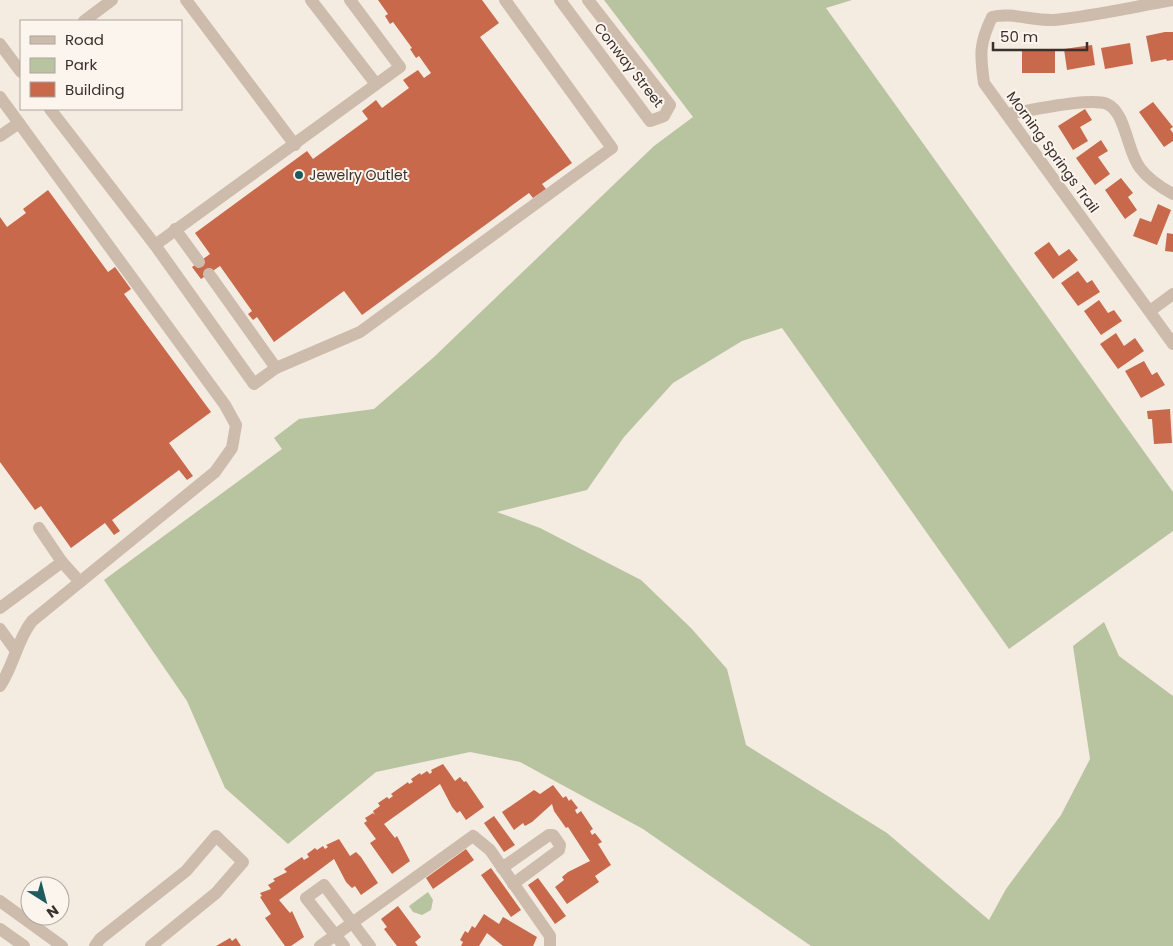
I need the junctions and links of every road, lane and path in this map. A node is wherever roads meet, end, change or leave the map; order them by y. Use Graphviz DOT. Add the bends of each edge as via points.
graph roads {
  1 [pos="112,0"];
  2 [pos="186,0"];
  3 [pos="311,0"];
  4 [pos="505,0"];
  5 [pos="560,0"];
  6 [pos="588,0"];
  7 [pos="1173,0"];
  8 [pos="356,2"];
  9 [pos="85,20"];
  10 [pos="0,44"];
  11 [pos="20,69"];
  12 [pos="376,84"];
  13 [pos="0,97"];
  14 [pos="51,110"];
  15 [pos="1007,114"];
  16 [pos="19,123"];
  17 [pos="0,136"];
  18 [pos="294,145"];
  19 [pos="1173,194"];
  20 [pos="175,228"];
  21 [pos="155,245"];
  22 [pos="199,262"];
  23 [pos="209,274"];
  24 [pos="1173,294"];
  25 [pos="1150,310"];
  26 [pos="1173,344"];
  27 [pos="276,368"];
  28 [pos="39,528"];
  29 [pos="62,562"];
  30 [pos="80,582"];
  31 [pos="0,608"];
  32 [pos="0,629"];
  33 [pos="4,645"];
  34 [pos="16,651"];
  35 [pos="0,686"];
  36 [pos="502,868"];
  37 [pos="514,884"];
  38 [pos="0,901"];
  39 [pos="352,923"];
  40 [pos="0,929"];
  41 [pos="335,935"];
  42 [pos="17,943"];
  43 [pos="62,946"];
  44 [pos="95,946"];
  45 [pos="151,946"];
  46 [pos="320,946"];
  47 [pos="344,946"];
  48 [pos="370,946"];
  49 [pos="550,946"];
  1 -- 9 [label="street"];
  2 -- 18 [label="street"];
  3 -- 12 [label="street"];
  4 -- 27 [label="street" via="612,148 360,332"];
  5 -- 6 [label="street, Conway Street" via="650,121 664,116 670,105"];
  7 -- 15 [label="street, Morning Springs Trail" via="1052,20 992,17 982,38 984,83"];
  8 -- 12 [label="street" via="400,67"];
  10 -- 11 [label="street"];
  12 -- 18 [label="street"];
  13 -- 16 [label="street"];
  14 -- 21 [label="street"];
  15 -- 19 [label="street" via="1089,102 1108,104 1119,115 1139,167 1155,184"];
  15 -- 25 [label="street, Morning Springs Trail"];
  16 -- 17 [label="street"];
  16 -- 30 [label="street" via="236,425 232,448 215,472"];
  18 -- 20 [label="street"];
  20 -- 21 [label="street"];
  20 -- 22 [label="street"];
  21 -- 27 [label="street" via="254,384"];
  23 -- 27 [label="street"];
  24 -- 25 [label="street"];
  25 -- 26 [label="street, Morning Springs Trail"];
  28 -- 29 [label="street"];
  29 -- 30 [label="street"];
  29 -- 31 [label="street"];
  30 -- 34 [label="street" via="32,621 24,630"];
  32 -- 33 [label="street"];
  33 -- 34 [label="street"];
  34 -- 35 [label="street" via="10,671"];
  36 -- 37 [label="street"];
  36 -- 37 [label="street" via="553,835 560,845 559,850"];
  36 -- 39 [label="street" via="490,850 473,836"];
  37 -- 49 [label="street" via="550,936"];
  38 -- 43 [label="street"];
  39 -- 41 [label="street"];
  39 -- 41 [label="street" via="324,885 318,889 306,898"];
  39 -- 48 [label="street"];
  40 -- 42 [label="street"];
  41 -- 46 [label="street"];
  41 -- 47 [label="street"];
  44 -- 45 [label="street" via="186,871 216,836 243,862 216,893"];
}
